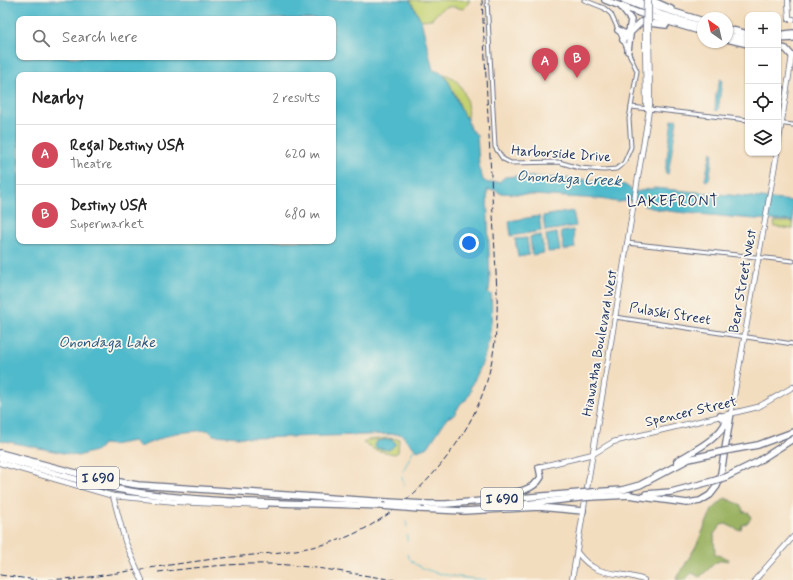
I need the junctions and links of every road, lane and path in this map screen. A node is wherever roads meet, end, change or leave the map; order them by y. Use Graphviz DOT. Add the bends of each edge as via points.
graph roads {
  1 [pos="487,0"];
  2 [pos="584,0"];
  3 [pos="605,0"];
  4 [pos="624,0"];
  5 [pos="635,0"];
  6 [pos="646,0"];
  7 [pos="650,0"];
  8 [pos="788,0"];
  9 [pos="616,2"];
  10 [pos="688,17"];
  11 [pos="676,19"];
  12 [pos="791,19"];
  13 [pos="697,20"];
  14 [pos="697,26"];
  15 [pos="618,30"];
  16 [pos="695,30"];
  17 [pos="733,30"];
  18 [pos="630,32"];
  19 [pos="745,33"];
  20 [pos="793,33"];
  21 [pos="781,35"];
  22 [pos="647,36"];
  23 [pos="733,36"];
  24 [pos="745,38"];
  25 [pos="793,38"];
  26 [pos="623,39"];
  27 [pos="781,39"];
  28 [pos="733,40"];
  29 [pos="745,43"];
  30 [pos="781,47"];
  31 [pos="628,51"];
  32 [pos="792,56"];
  33 [pos="646,98"];
  34 [pos="631,107"];
  35 [pos="639,108"];
  36 [pos="648,109"];
  37 [pos="745,120"];
  38 [pos="781,120"];
  39 [pos="781,123"];
  40 [pos="793,125"];
  41 [pos="776,156"];
  42 [pos="627,243"];
  43 [pos="758,258"];
  44 [pos="793,261"];
  45 [pos="615,317"];
  46 [pos="744,337"];
  47 [pos="793,344"];
  48 [pos="793,387"];
  49 [pos="731,413"];
  50 [pos="720,416"];
  51 [pos="726,422"];
  52 [pos="793,432"];
  53 [pos="595,436"];
  54 [pos="788,443"];
  55 [pos="605,446"];
  56 [pos="0,453"];
  57 [pos="592,454"];
  58 [pos="0,458"];
  59 [pos="0,463"];
  60 [pos="540,467"];
  61 [pos="662,473"];
  62 [pos="580,495"];
  63 [pos="592,495"];
  64 [pos="628,495"];
  65 [pos="113,496"];
  66 [pos="462,503"];
  67 [pos="314,504"];
  68 [pos="266,506"];
  69 [pos="477,510"];
  70 [pos="584,511"];
  71 [pos="793,537"];
  72 [pos="577,552"];
  73 [pos="142,580"];
  74 [pos="572,580"];
  75 [pos="644,580"];
  76 [pos="755,580"];
  1 -- 34 [label="street, Harborside Drive" via="495,147 503,159 515,163 559,162 579,168 616,169 626,160 631,147"];
  2 -- 15 [label="street" via="607,10"];
  3 -- 9 [label="highway"];
  4 -- 11 [label="highway"];
  5 -- 10 [label="highway"];
  6 -- 22 [label="main road, Hiawatha Boulevard West, bridge"];
  7 -- 10 [label="highway"];
  7 -- 22 [label="main road, Hiawatha Boulevard West, bridge"];
  8 -- 12 [label="main road"];
  9 -- 11 [label="highway" via="655,16"];
  9 -- 16 [label="highway" via="639,13"];
  9 -- 18 [label="highway" via="629,16"];
  10 -- 13 [label="highway"];
  11 -- 14 [label="highway"];
  15 -- 18 [label="highway" via="625,34"];
  15 -- 26 [label="street"];
  16 -- 18 [label="highway" via="645,22 637,24"];
  17 -- 19 [label="highway"];
  18 -- 26 [label="highway"];
  18 -- 31 [label="highway"];
  20 -- 21 [label="highway"];
  22 -- 33 [label="main road, Hiawatha Boulevard West"];
  22 -- 36 [label="main road, Hiawatha Boulevard West" via="650,104"];
  23 -- 24 [label="highway"];
  25 -- 27 [label="highway"];
  26 -- 31 [label="street"];
  28 -- 29 [label="highway"];
  30 -- 32 [label="highway" via="786,48"];
  31 -- 34 [label="street" via="637,71"];
  32 -- 38 [label="main road"];
  33 -- 35 [label="street"];
  33 -- 36 [label="main road, Hiawatha Boulevard West"];
  34 -- 35 [label="street"];
  35 -- 36 [label="street"];
  36 -- 37 [label="street"];
  36 -- 42 [label="main road, Hiawatha Boulevard West"];
  39 -- 40 [label="street"];
  41 -- 43 [label="main road, Bear Street West"];
  42 -- 43 [label="street"];
  42 -- 45 [label="main road, Hiawatha Boulevard West"];
  43 -- 44 [label="street"];
  43 -- 46 [label="main road, Bear Street West"];
  45 -- 46 [label="street, Pulaski Street"];
  45 -- 53 [label="main road, Hiawatha Boulevard West"];
  46 -- 47 [label="street, Pulaski Street"];
  46 -- 49 [label="main road, Bear Street West"];
  48 -- 49 [label="main road, Spencer Street" via="761,406"];
  49 -- 50 [label="main road, Spencer Street"];
  49 -- 51 [label="highway"];
  49 -- 64 [label="highway" via="721,473 717,486 710,495 700,501 687,503"];
  50 -- 51 [label="highway"];
  50 -- 55 [label="main road, Spencer Street"];
  51 -- 61 [label="highway" via="714,437"];
  52 -- 61 [label="highway, I 690, bridge" via="758,445 689,459"];
  53 -- 55 [label="main road" via="598,443"];
  53 -- 57 [label="main road, Hiawatha Boulevard West"];
  54 -- 64 [label="highway, I 690, bridge" via="726,477 671,492"];
  55 -- 57 [label="main road, Spencer Street"];
  56 -- 66 [label="highway, I 690, bridge" via="95,478 138,485 388,502"];
  57 -- 60 [label="main road, Spencer Street"];
  57 -- 70 [label="main road, Hiawatha Boulevard West"];
  58 -- 67 [label="highway, I 690" via="105,486 146,493 204,499"];
  59 -- 65 [label="main road"];
  60 -- 66 [label="highway" via="539,480 527,489"];
  61 -- 63 [label="highway, I 690" via="630,488"];
  62 -- 63 [label="highway, I 690, bridge"];
  62 -- 66 [label="highway, I 690" via="520,497"];
  62 -- 69 [label="highway, I 690"];
  63 -- 64 [label="highway, I 690"];
  65 -- 68 [label="main road"];
  65 -- 73 [label="main road, bridge" via="125,541"];
  67 -- 68 [label="highway"];
  67 -- 69 [label="highway, I 690, bridge"];
  69 -- 70 [label="highway" via="540,507"];
  70 -- 72 [label="main road, Hiawatha Boulevard West"];
  71 -- 76 [label="main road"];
  72 -- 74 [label="main road, Hiawatha Boulevard West"];
  72 -- 75 [label="main road" via="586,565 596,571"];
}
